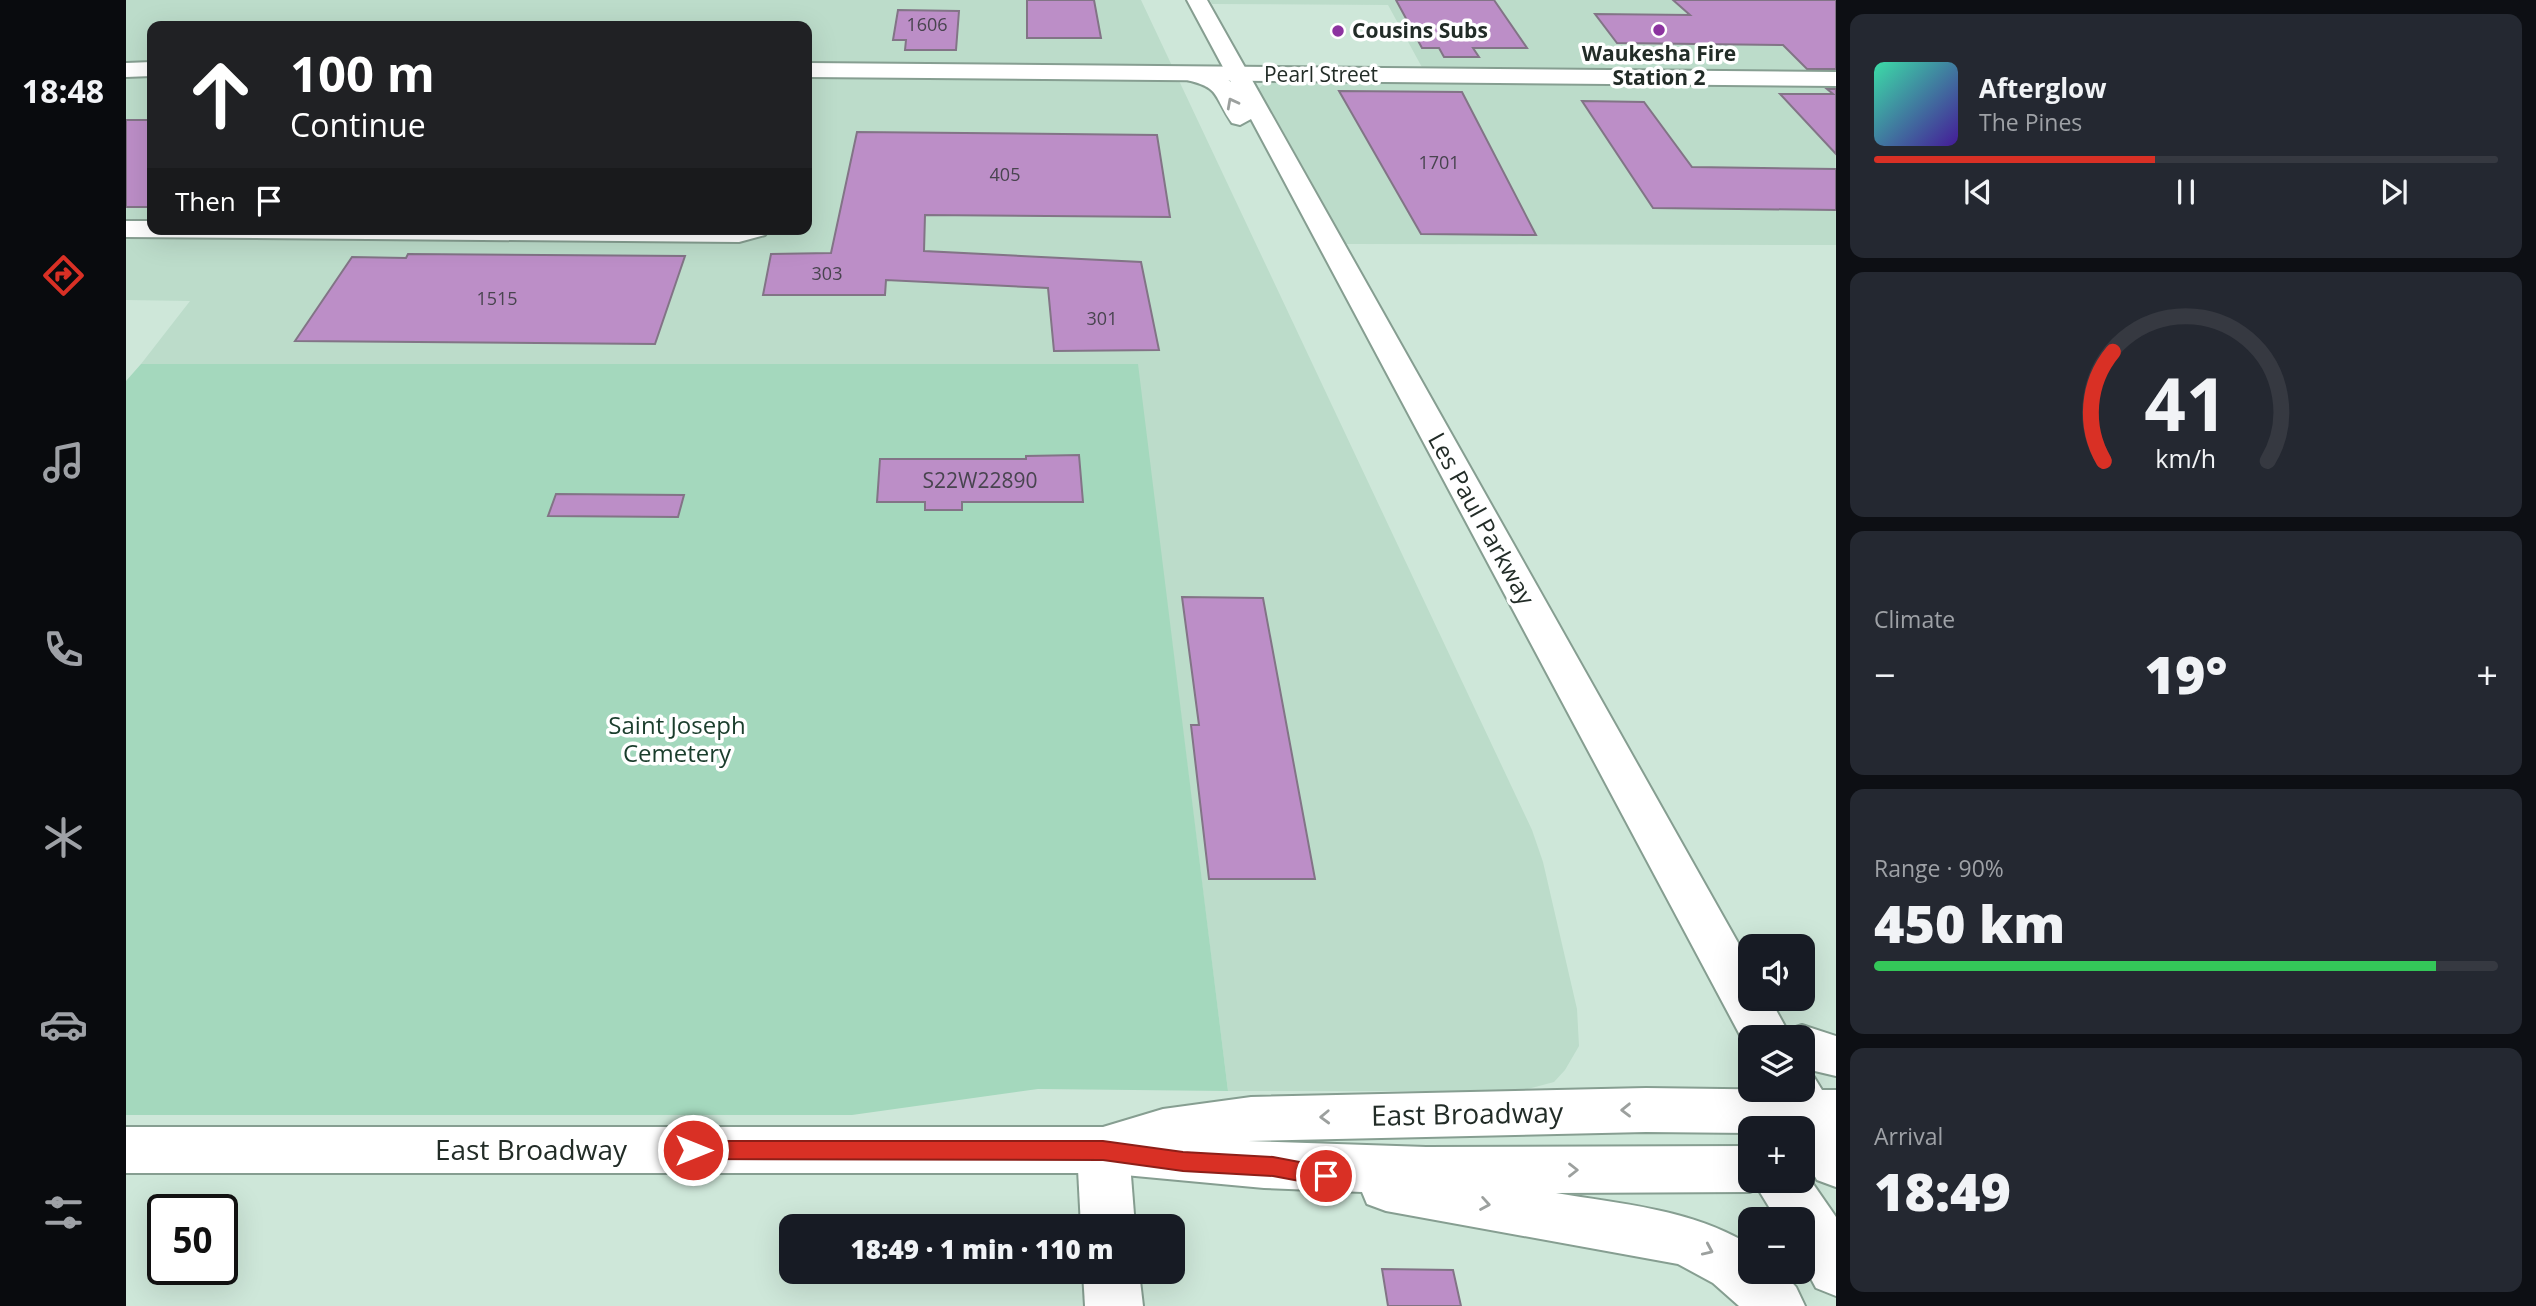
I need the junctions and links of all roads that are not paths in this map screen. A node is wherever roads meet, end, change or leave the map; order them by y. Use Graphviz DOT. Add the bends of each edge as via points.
graph roads {
  1 [pos="1197,0"];
  2 [pos="147,69"];
  3 [pos="126,70"];
  4 [pos="812,70"];
  5 [pos="1191,74"];
  6 [pos="1239,75"];
  7 [pos="1836,79"];
  8 [pos="1303,195"];
  9 [pos="126,229"];
  10 [pos="147,229"];
  11 [pos="1738,988"];
  12 [pos="1758,1011"];
  13 [pos="1772,1025"];
  14 [pos="1815,1052"];
  15 [pos="1836,1056"];
  16 [pos="1812,1104"];
  17 [pos="1695,1110"];
  18 [pos="126,1150"];
  19 [pos="1103,1150"];
  20 [pos="1738,1154"];
  21 [pos="1738,1161"];
  22 [pos="1836,1164"];
  23 [pos="1273,1167"];
  24 [pos="1815,1170"];
  25 [pos="1836,1170"];
  26 [pos="1790,1193"];
  27 [pos="1107,1214"];
  28 [pos="1836,1270"];
  29 [pos="1112,1284"];
  30 [pos="1114,1306"];
  31 [pos="1776,1306"];
  1 -- 6 [label="main road, Les Paul Parkway"];
  2 -- 3 [label="main road"];
  4 -- 5 [label="main road, Pearl Street"];
  5 -- 6 [label="main road, Pearl Street"];
  8 -- 5 [label="main road, one-way" via="1256,146 1221,82"];
  6 -- 7 [label="main road, Pearl Street"];
  6 -- 8 [label="main road, Les Paul Parkway"];
  8 -- 11 [label="main road, Les Paul Parkway"];
  9 -- 10 [label="main road"];
  12 -- 13 [label="main road"];
  14 -- 15 [label="main road"];
  16 -- 17 [label="main road, East Broadway"];
  16 -- 22 [label="main road"];
  17 -- 19 [label="main road, East Broadway, one-way" via="1251,1119 1142,1135"];
  17 -- 20 [label="main road" via="1724,1122"];
  18 -- 19 [label="main road, East Broadway"];
  19 -- 23 [label="main road, East Broadway"];
  19 -- 27 [label="main road"];
  23 -- 21 [label="main road, East Broadway, one-way"];
  23 -- 31 [label="main road, one-way" via="1679,1239 1737,1266"];
  24 -- 25 [label="main road"];
  26 -- 28 [label="main road"];
  29 -- 30 [label="main road"];
}
